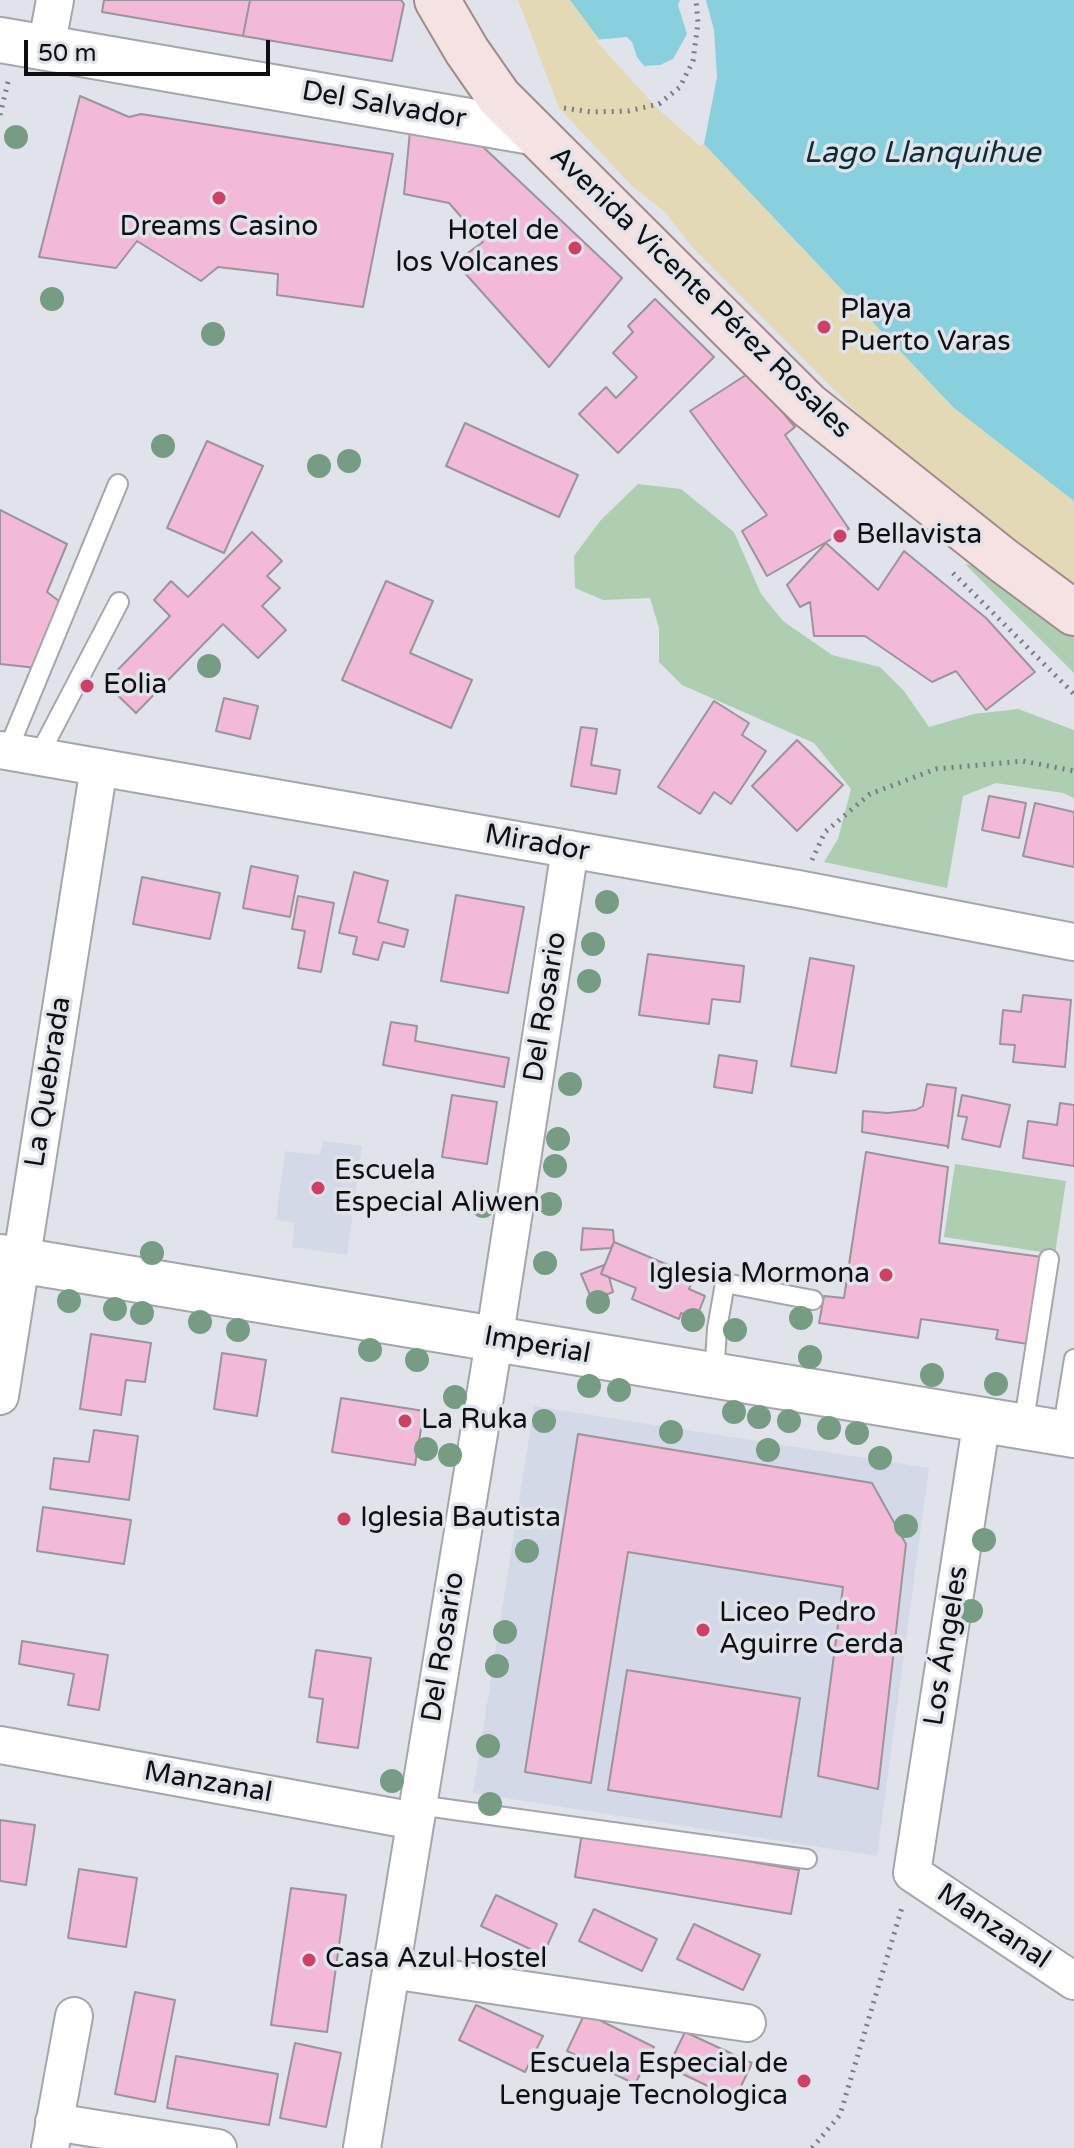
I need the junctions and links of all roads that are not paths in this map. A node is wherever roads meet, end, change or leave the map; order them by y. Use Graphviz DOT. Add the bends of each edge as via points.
graph roads {
  1 [pos="55,0"];
  2 [pos="437,0"];
  3 [pos="0,40"];
  4 [pos="46,48"];
  5 [pos="546,120"];
  6 [pos="118,484"];
  7 [pos="119,602"];
  8 [pos="1074,613"];
  9 [pos="15,753"];
  10 [pos="99,767"];
  11 [pos="570,849"];
  12 [pos="1074,942"];
  13 [pos="11,1259"];
  14 [pos="1049,1259"];
  15 [pos="813,1300"];
  16 [pos="494,1339"];
  17 [pos="1074,1359"];
  18 [pos="714,1376"];
  19 [pos="0,1396"];
  20 [pos="1035,1428"];
  21 [pos="0,1745"];
  22 [pos="417,1813"];
  23 [pos="807,1859"];
  24 [pos="912,1873"];
  25 [pos="391,1970"];
  26 [pos="1074,1981"];
  27 [pos="74,2016"];
  28 [pos="747,2023"];
  29 [pos="52,2135"];
  30 [pos="218,2148"];
  31 [pos="362,2148"];
  1 -- 4 [label="street"];
  2 -- 5 [label="main road, Avenida Vicente Pérez Rosales" via="499,97"];
  3 -- 4 [label="street, Del Salvador"];
  4 -- 5 [label="street, Del Salvador"];
  5 -- 8 [label="main road, Avenida Vicente Pérez Rosales" via="808,405"];
  6 -- 9 [label="lane"];
  7 -- 9 [label="lane"];
  9 -- 10 [label="street, Mirador"];
  10 -- 11 [label="street, Mirador"];
  10 -- 13 [label="street, La Quebrada"];
  11 -- 12 [label="street, Mirador"];
  11 -- 16 [label="street, Del Rosario"];
  13 -- 16 [label="street, Imperial"];
  13 -- 19 [label="street, La Quebrada"];
  14 -- 20 [label="lane"];
  15 -- 18 [label="lane" via="725,1283"];
  16 -- 18 [label="street, Imperial"];
  16 -- 22 [label="street, Del Rosario"];
  17 -- 20 [label="lane"];
  18 -- 20 [label="street, Imperial"];
  20 -- 24 [label="street, Los Ángeles"];
  21 -- 22 [label="street, Manzanal"];
  22 -- 23 [label="lane"];
  22 -- 25 [label="street, Del Rosario"];
  24 -- 26 [label="street, Manzanal"];
  25 -- 28 [label="street"];
  25 -- 31 [label="street, Del Rosario"];
  27 -- 29 [label="street"];
  29 -- 30 [label="street"];
}
